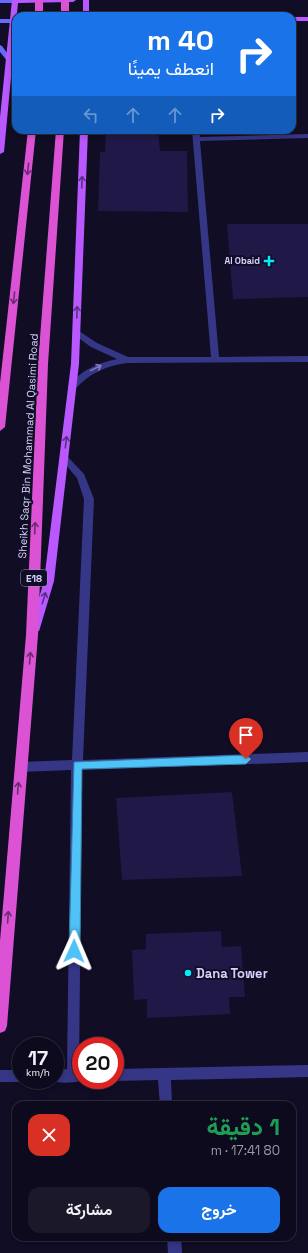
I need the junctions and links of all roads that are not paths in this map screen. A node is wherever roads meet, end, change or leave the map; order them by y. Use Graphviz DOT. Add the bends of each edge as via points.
graph roads {
  1 [pos="15,0"];
  2 [pos="39,0"];
  3 [pos="65,0"];
  4 [pos="73,0"];
  5 [pos="86,0"];
  6 [pos="0,1"];
  7 [pos="14,12"];
  8 [pos="39,12"];
  9 [pos="65,12"];
  10 [pos="86,12"];
  11 [pos="296,19"];
  12 [pos="308,20"];
  13 [pos="0,21"];
  14 [pos="12,21"];
  15 [pos="12,41"];
  16 [pos="0,48"];
  17 [pos="10,61"];
  18 [pos="32,134"];
  19 [pos="60,134"];
  20 [pos="84,134"];
  21 [pos="196,134"];
  22 [pos="268,134"];
  23 [pos="291,134"];
  24 [pos="308,136"];
  25 [pos="197,139"];
  26 [pos="0,152"];
  27 [pos="76,332"];
  28 [pos="215,359"];
  29 [pos="308,359"];
  30 [pos="127,360"];
  31 [pos="72,387"];
  32 [pos="0,427"];
  33 [pos="64,458"];
  34 [pos="32,635"];
  35 [pos="308,757"];
  36 [pos="77,765"];
  37 [pos="20,767"];
  38 [pos="0,1026"];
  39 [pos="77,1037"];
  40 [pos="308,1071"];
  41 [pos="164,1074"];
  42 [pos="124,1075"];
  43 [pos="0,1076"];
  44 [pos="12,1076"];
  45 [pos="166,1101"];
  46 [pos="174,1241"];
  47 [pos="174,1253"];
  1 -- 4 [label="main road"];
  1 -- 6 [label="main road"];
  1 -- 7 [label="main road"];
  2 -- 8 [label="highway, bridge"];
  3 -- 9 [label="highway, bridge"];
  5 -- 10 [label="main road"];
  11 -- 12 [label="main road"];
  13 -- 14 [label="main road"];
  15 -- 17 [label="main road"];
  16 -- 17 [label="main road"];
  17 -- 26 [label="main road"];
  18 -- 32 [label="highway, one-way"];
  34 -- 19 [label="highway, Sheikh Saqr Bin Mohammad Al Qasimi Road / E18, one-way" via="43,364"];
  27 -- 20 [label="main road, one-way"];
  21 -- 25 [label="lane"];
  22 -- 25 [label="lane"];
  23 -- 24 [label="lane"];
  25 -- 28 [label="lane"];
  27 -- 30 [label="lane" via="94,345"];
  27 -- 31 [label="main road"];
  28 -- 29 [label="lane"];
  28 -- 30 [label="lane"];
  31 -- 30 [label="lane, one-way" via="94,368"];
  33 -- 31 [label="main road, one-way"];
  34 -- 33 [label="main road, one-way" via="49,582"];
  33 -- 36 [label="lane" via="81,476 89,499"];
  37 -- 34 [label="highway, Sheikh Saqr Bin Mohammad Al Qasimi Road / E18, one-way"];
  35 -- 36 [label="lane"];
  36 -- 37 [label="lane"];
  36 -- 39 [label="lane"];
  38 -- 37 [label="highway, Sheikh Saqr Bin Mohammad Al Qasimi Road / E18, one-way"];
  40 -- 41 [label="lane"];
  41 -- 42 [label="lane"];
  41 -- 45 [label="lane"];
  43 -- 44 [label="lane"];
  46 -- 47 [label="lane"];
}
